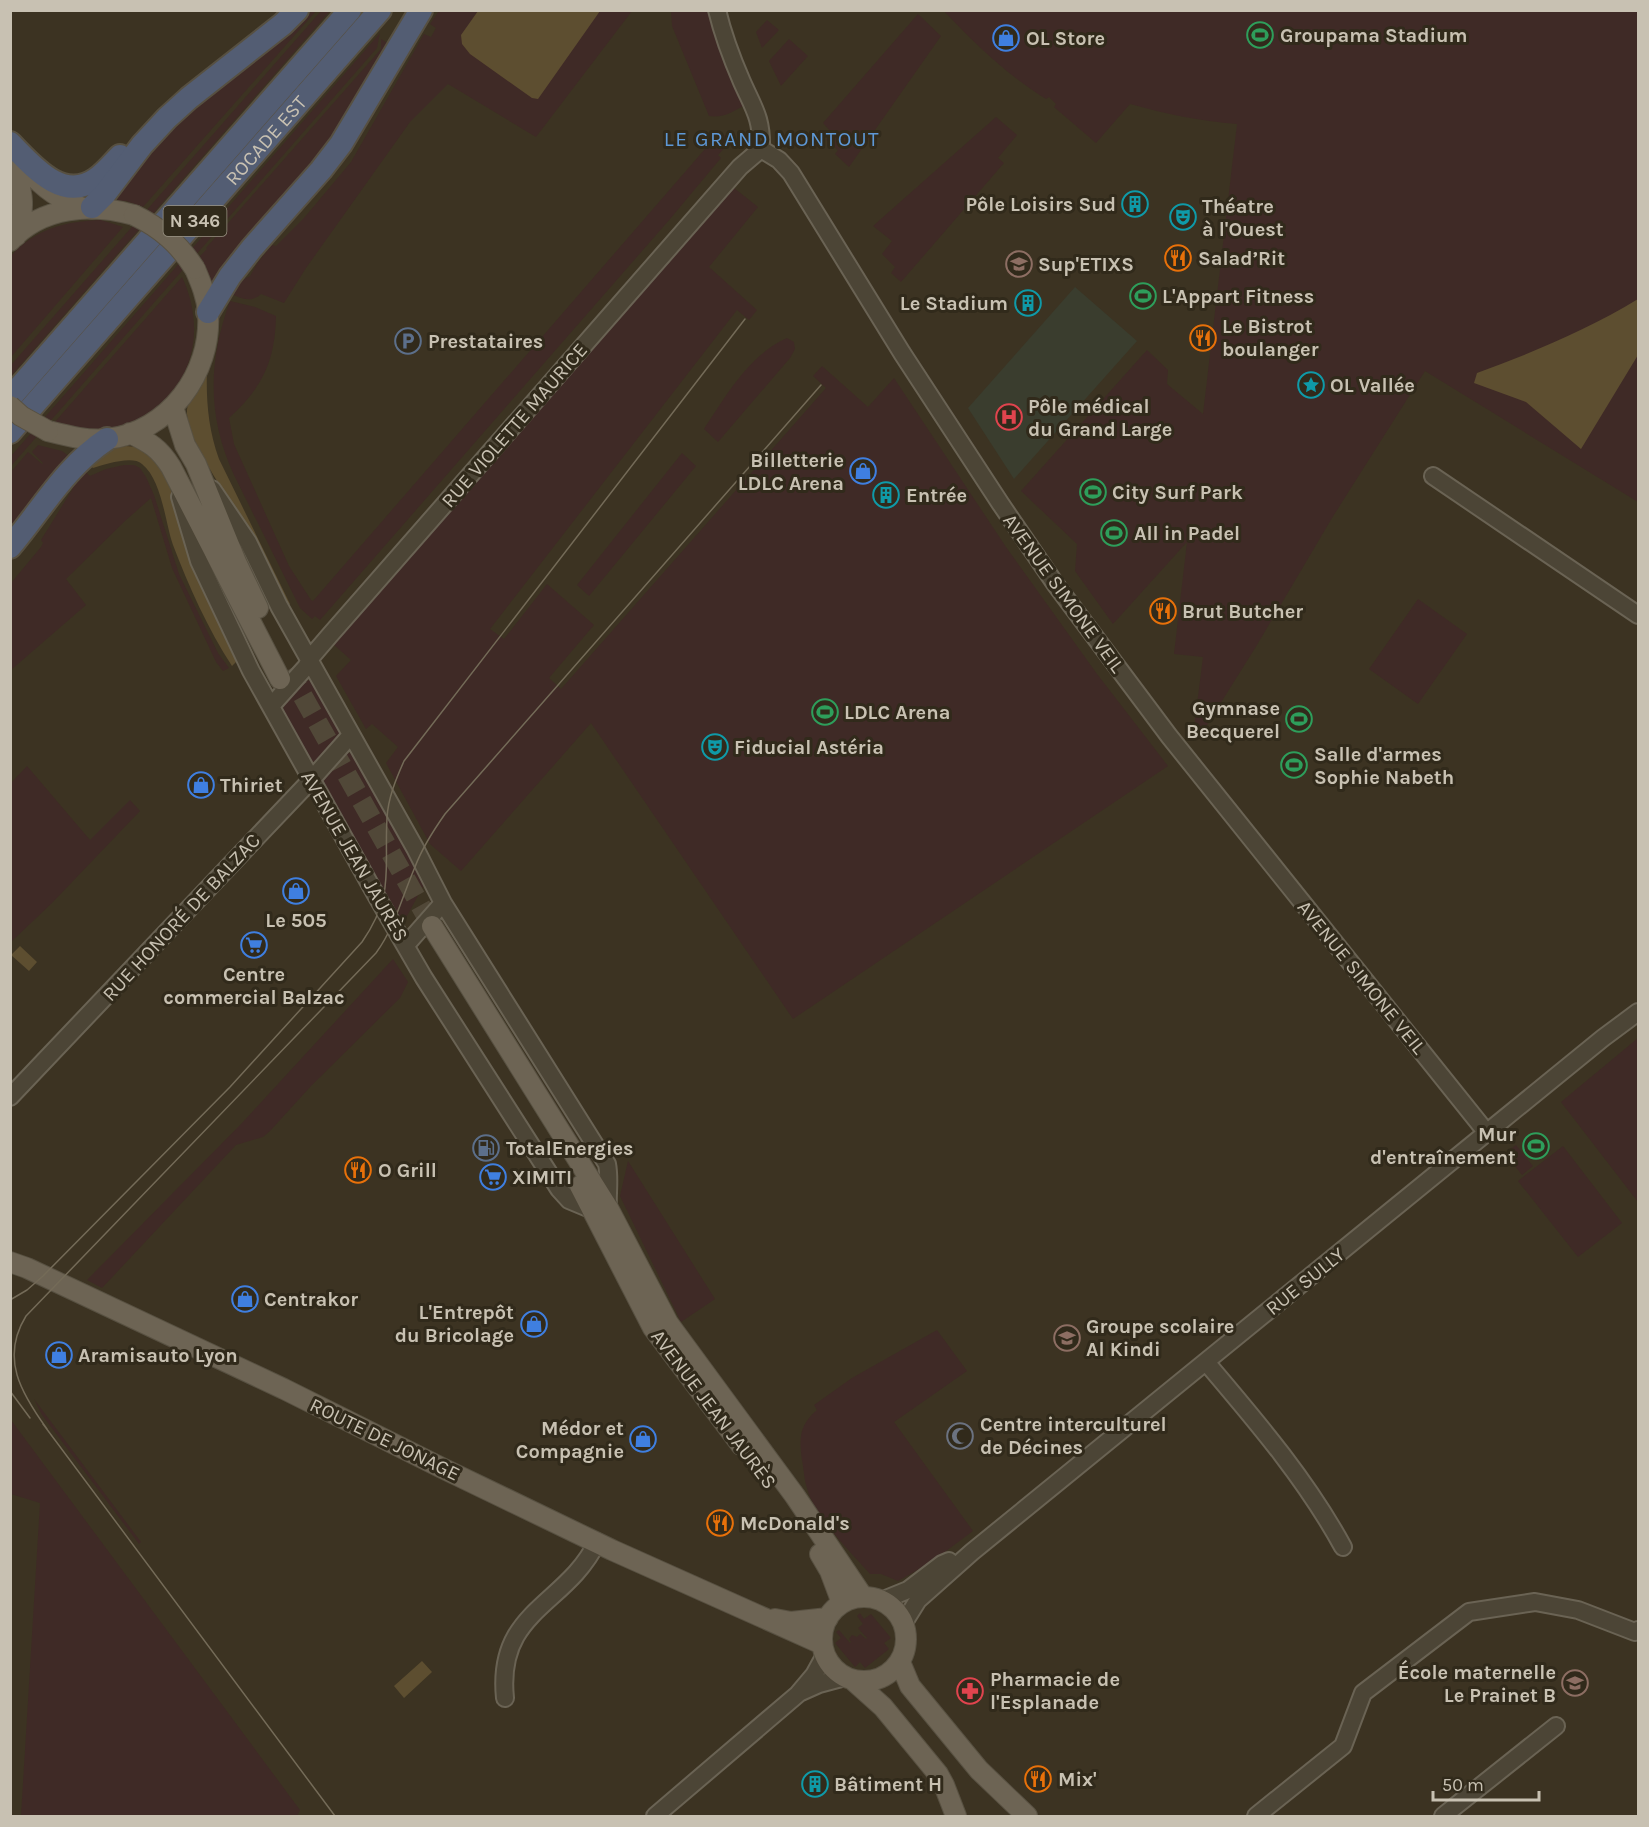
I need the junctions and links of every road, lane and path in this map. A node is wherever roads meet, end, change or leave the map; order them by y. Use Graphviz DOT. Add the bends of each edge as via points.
graph roads {
  1 [pos="297,10"];
  2 [pos="350,10"];
  3 [pos="380,10"];
  4 [pos="421,10"];
  5 [pos="717,10"];
  6 [pos="167,118"];
  7 [pos="10,145"];
  8 [pos="761,149"];
  9 [pos="10,159"];
  10 [pos="87,207"];
  11 [pos="13,238"];
  12 [pos="208,312"];
  13 [pos="10,398"];
  14 [pos="10,406"];
  15 [pos="173,407"];
  16 [pos="10,432"];
  17 [pos="130,433"];
  18 [pos="107,439"];
  19 [pos="195,464"];
  20 [pos="171,467"];
  21 [pos="1433,476"];
  22 [pos="10,547"];
  23 [pos="1638,615"];
  24 [pos="309,662"];
  25 [pos="271,706"];
  26 [pos="351,735"];
  27 [pos="311,780"];
  28 [pos="443,903"];
  29 [pos="428,931"];
  30 [pos="406,945"];
  31 [pos="1638,1012"];
  32 [pos="10,1097"];
  33 [pos="1487,1133"];
  34 [pos="601,1209"];
  35 [pos="10,1262"];
  36 [pos="1206,1362"];
  37 [pos="597,1542"];
  38 [pos="1343,1546"];
  39 [pos="972,1551"];
  40 [pos="872,1599"];
  41 [pos="842,1603"];
  42 [pos="761,1616"];
  43 [pos="828,1618"];
  44 [pos="903,1624"];
  45 [pos="1638,1630"];
  46 [pos="824,1650"];
  47 [pos="900,1662"];
  48 [pos="849,1679"];
  49 [pos="798,1694"];
  50 [pos="505,1698"];
  51 [pos="1556,1726"];
  52 [pos="655,1816"];
  53 [pos="956,1816"];
  54 [pos="1027,1816"];
  55 [pos="1256,1816"];
  56 [pos="1443,1816"];
  1 -- 6 [label="highway"];
  2 -- 13 [label="highway, ROCADE EST / N 346"];
  3 -- 16 [label="highway, ROCADE EST / N 346"];
  4 -- 12 [label="highway" via="341,144 252,248"];
  5 -- 8 [label="street" via="757,111 762,129"];
  6 -- 7 [label="highway" via="141,134 104,173 86,184 58,184 44,177"];
  6 -- 10 [label="highway" via="104,195"];
  7 -- 10 [label="main road" via="46,190 66,202"];
  8 -- 24 [label="street, RUE VIOLETTE MAURICE" via="740,167"];
  8 -- 33 [label="street, AVENUE SIMONE VEIL" via="791,173 902,354 1076,611 1168,735"];
  9 -- 11 [label="main road" via="23,194 21,222"];
  10 -- 11 [label="main road" via="58,212"];
  10 -- 12 [label="main road, bridge" via="134,215 163,232 195,269"];
  12 -- 15 [label="main road" via="201,364 190,387"];
  14 -- 18 [label="main road, bridge" via="48,431 77,439"];
  15 -- 17 [label="main road" via="153,423"];
  15 -- 19 [label="main road, AVENUE JEAN JAURÈS"];
  17 -- 18 [label="main road"];
  17 -- 20 [label="main road, AVENUE JEAN JAURÈS" via="153,445"];
  18 -- 22 [label="highway" via="72,466"];
  19 -- 20 [label="main road, AVENUE JEAN JAURÈS" via="284,674"];
  19 -- 24 [label="street, AVENUE JEAN JAURÈS" via="248,542"];
  20 -- 25 [label="street, AVENUE JEAN JAURÈS" via="199,561"];
  21 -- 23 [label="street"];
  24 -- 25 [label="street, RUE VIOLETTE MAURICE"];
  24 -- 26 [label="street, AVENUE JEAN JAURÈS"];
  25 -- 27 [label="street, AVENUE JEAN JAURÈS"];
  26 -- 27 [label="street, RUE HONORÉ DE BALZAC"];
  26 -- 28 [label="street, AVENUE JEAN JAURÈS"];
  27 -- 30 [label="street, AVENUE JEAN JAURÈS"];
  27 -- 32 [label="street, RUE HONORÉ DE BALZAC"];
  28 -- 30 [label="street"];
  28 -- 34 [label="street, AVENUE JEAN JAURÈS" via="607,1164 607,1191"];
  29 -- 34 [label="main road, AVENUE JEAN JAURÈS"];
  30 -- 34 [label="street, AVENUE JEAN JAURÈS" via="559,1189 569,1200"];
  31 -- 33 [label="street, RUE SULLY"];
  33 -- 36 [label="street, RUE SULLY"];
  34 -- 40 [label="main road, AVENUE JEAN JAURÈS" via="668,1323"];
  34 -- 41 [label="main road, AVENUE JEAN JAURÈS" via="653,1328 809,1536 830,1571"];
  35 -- 37 [label="main road, ROUTE DE JONAGE" via="284,1389"];
  36 -- 38 [label="street" via="1271,1438"];
  36 -- 39 [label="street, RUE SULLY"];
  37 -- 42 [label="main road, ROUTE DE JONAGE"];
  37 -- 50 [label="street" via="588,1561 522,1624 508,1650 502,1676"];
  39 -- 40 [label="street, RUE SULLY" via="942,1564 908,1590"];
  39 -- 44 [label="street, RUE SULLY" via="918,1600"];
  40 -- 41 [label="main road"];
  40 -- 44 [label="main road" via="898,1614"];
  41 -- 43 [label="main road"];
  42 -- 43 [label="main road, ROUTE DE JONAGE" via="791,1622"];
  42 -- 46 [label="main road, ROUTE DE JONAGE"];
  43 -- 46 [label="main road" via="823,1631"];
  44 -- 47 [label="main road" via="906,1643"];
  45 -- 55 [label="street" via="1578,1610 1534,1602 1469,1612 1364,1693 1343,1746"];
  46 -- 48 [label="main road" via="830,1664"];
  46 -- 49 [label="street" via="814,1675"];
  47 -- 48 [label="main road" via="876,1680"];
  47 -- 54 [label="main road" via="910,1686 958,1745"];
  48 -- 49 [label="street" via="819,1684"];
  48 -- 53 [label="main road" via="883,1707 938,1774"];
  49 -- 52 [label="street"];
  51 -- 56 [label="street"];
}
